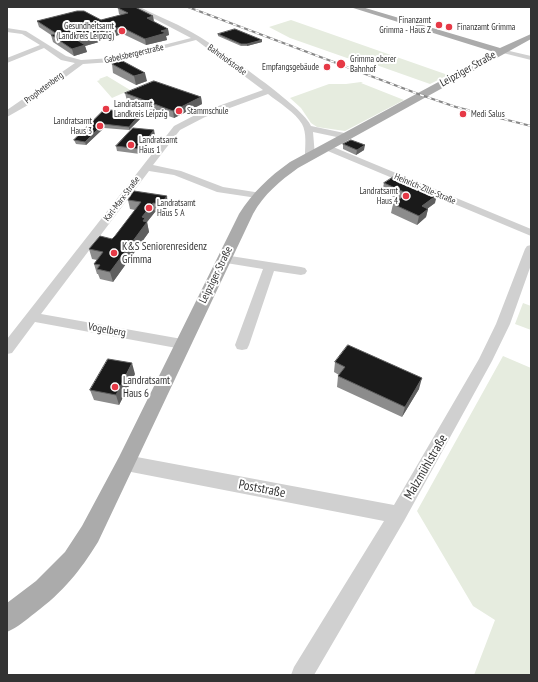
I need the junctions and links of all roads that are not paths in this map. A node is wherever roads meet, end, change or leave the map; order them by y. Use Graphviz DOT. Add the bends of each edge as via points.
graph roads {
  1 [pos="135,7"];
  2 [pos="354,7"];
  3 [pos="13,24"];
  4 [pos="7,30"];
  5 [pos="18,31"];
  6 [pos="531,36"];
  7 [pos="197,38"];
  8 [pos="44,46"];
  9 [pos="500,51"];
  10 [pos="531,58"];
  11 [pos="7,61"];
  12 [pos="81,62"];
  13 [pos="269,91"];
  14 [pos="7,114"];
  15 [pos="308,128"];
  16 [pos="346,136"];
  17 [pos="326,147"];
  18 [pos="310,156"];
  19 [pos="146,167"];
  20 [pos="257,195"];
  21 [pos="528,232"];
  22 [pos="531,249"];
  23 [pos="224,259"];
  24 [pos="270,266"];
  25 [pos="301,271"];
  26 [pos="32,317"];
  27 [pos="182,344"];
  28 [pos="242,345"];
  29 [pos="7,349"];
  30 [pos="126,463"];
  31 [pos="398,515"];
  32 [pos="7,619"];
  33 [pos="302,675"];
  1 -- 7 [label="street, Bahnhofstraße"];
  2 -- 9 [label="main road"];
  3 -- 5 [label="street" via="18,27"];
  4 -- 5 [label="street, Gabelsbergerstraße"];
  5 -- 8 [label="street, Gabelsbergerstraße" via="26,33"];
  6 -- 9 [label="main road, Leipziger Straße"];
  7 -- 12 [label="street, Gabelsbergerstraße" via="112,60"];
  7 -- 13 [label="street, Bahnhofstraße"];
  8 -- 11 [label="street"];
  8 -- 12 [label="street, Gabelsbergerstraße" via="64,58"];
  9 -- 10 [label="street"];
  9 -- 16 [label="main road, Leipziger Straße"];
  12 -- 14 [label="street, Prophetenberg"];
  13 -- 15 [label="street, Bahnhofstraße" via="299,116"];
  13 -- 19 [label="street, Karl-Marx-Straße" via="180,125"];
  15 -- 16 [label="street"];
  15 -- 18 [label="street"];
  16 -- 17 [label="main road, Leipziger Straße"];
  17 -- 18 [label="main road, Leipziger Straße"];
  17 -- 21 [label="street, Heinrich-Zille-Straße"];
  18 -- 20 [label="main road, Leipziger Straße" via="277,177"];
  19 -- 20 [label="street" via="178,173 221,190"];
  19 -- 26 [label="street, Karl-Marx-Straße"];
  20 -- 23 [label="main road, Leipziger Straße"];
  22 -- 31 [label="street, Malzmühlstraße" via="503,324 485,361"];
  23 -- 24 [label="street"];
  23 -- 27 [label="main road, Leipziger Straße"];
  24 -- 25 [label="street"];
  24 -- 28 [label="street"];
  26 -- 27 [label="street, Vogelberg"];
  26 -- 29 [label="street, Karl-Marx-Straße"];
  27 -- 30 [label="main road, Leipziger Straße"];
  30 -- 31 [label="street, Poststraße"];
  30 -- 32 [label="main road, Leipziger Straße" via="90,534 73,560 45,590"];
  31 -- 33 [label="street, Malzmühlstraße"];
}
